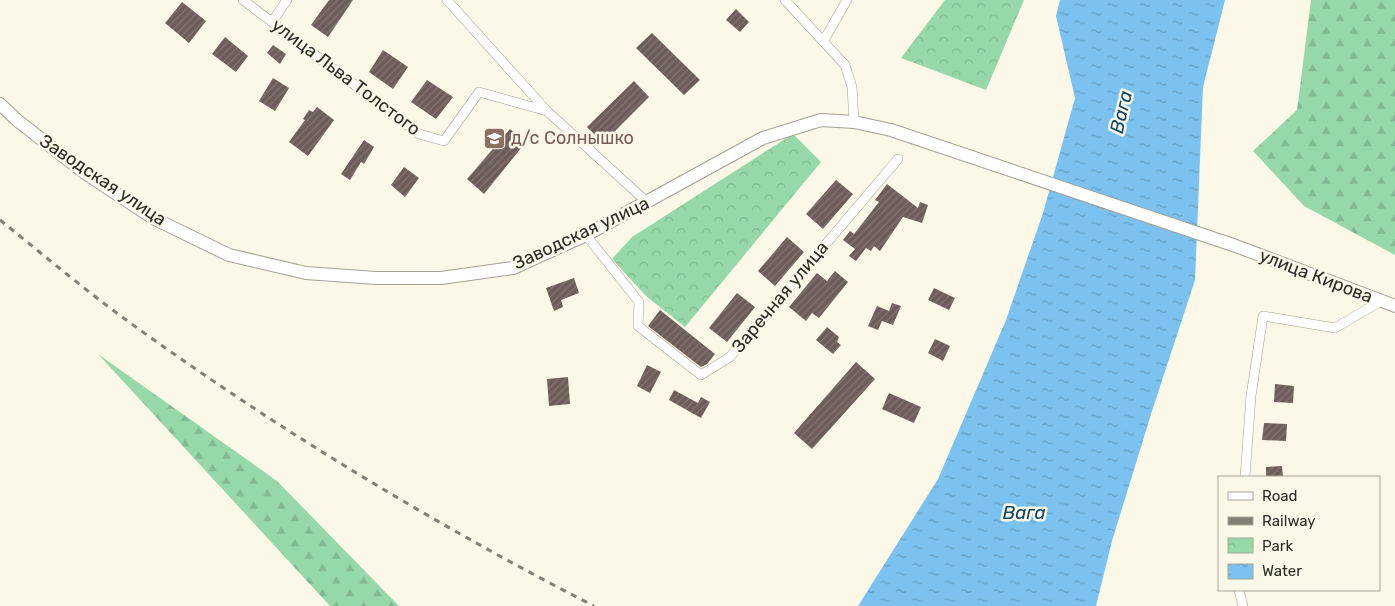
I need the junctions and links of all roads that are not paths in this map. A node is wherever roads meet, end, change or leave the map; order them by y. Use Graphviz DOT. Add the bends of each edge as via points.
graph roads {
  1 [pos="242,0"];
  2 [pos="287,0"];
  3 [pos="447,0"];
  4 [pos="785,0"];
  5 [pos="846,0"];
  6 [pos="272,22"];
  7 [pos="824,40"];
  8 [pos="0,104"];
  9 [pos="546,111"];
  10 [pos="854,122"];
  11 [pos="898,159"];
  12 [pos="1006,168"];
  13 [pos="648,202"];
  14 [pos="586,235"];
  15 [pos="1380,301"];
  16 [pos="1395,306"];
  17 [pos="1245,476"];
  18 [pos="1239,591"];
  19 [pos="1243,606"];
  1 -- 6 [label="street, улица Льва Толстого"];
  2 -- 6 [label="street"];
  3 -- 9 [label="street"];
  4 -- 7 [label="street"];
  5 -- 7 [label="street"];
  6 -- 9 [label="street, улица Льва Толстого" via="419,134 444,140 479,92"];
  7 -- 10 [label="street" via="845,65 852,86"];
  8 -- 14 [label="main road, Заводская улица" via="85,173 153,218 230,255 306,273 441,278 513,268"];
  9 -- 13 [label="street"];
  10 -- 12 [label="main road, Заводская улица" via="891,130"];
  10 -- 13 [label="main road, Заводская улица" via="821,120 762,138"];
  11 -- 14 [label="street, Заречная улица" via="730,357 701,375 638,326 639,302"];
  12 -- 15 [label="main road, улица Кирова" via="1236,246"];
  13 -- 14 [label="main road, Заводская улица"];
  15 -- 16 [label="main road, улица Кирова"];
  15 -- 17 [label="street" via="1335,328 1263,316 1251,396"];
  18 -- 19 [label="street"];
}
